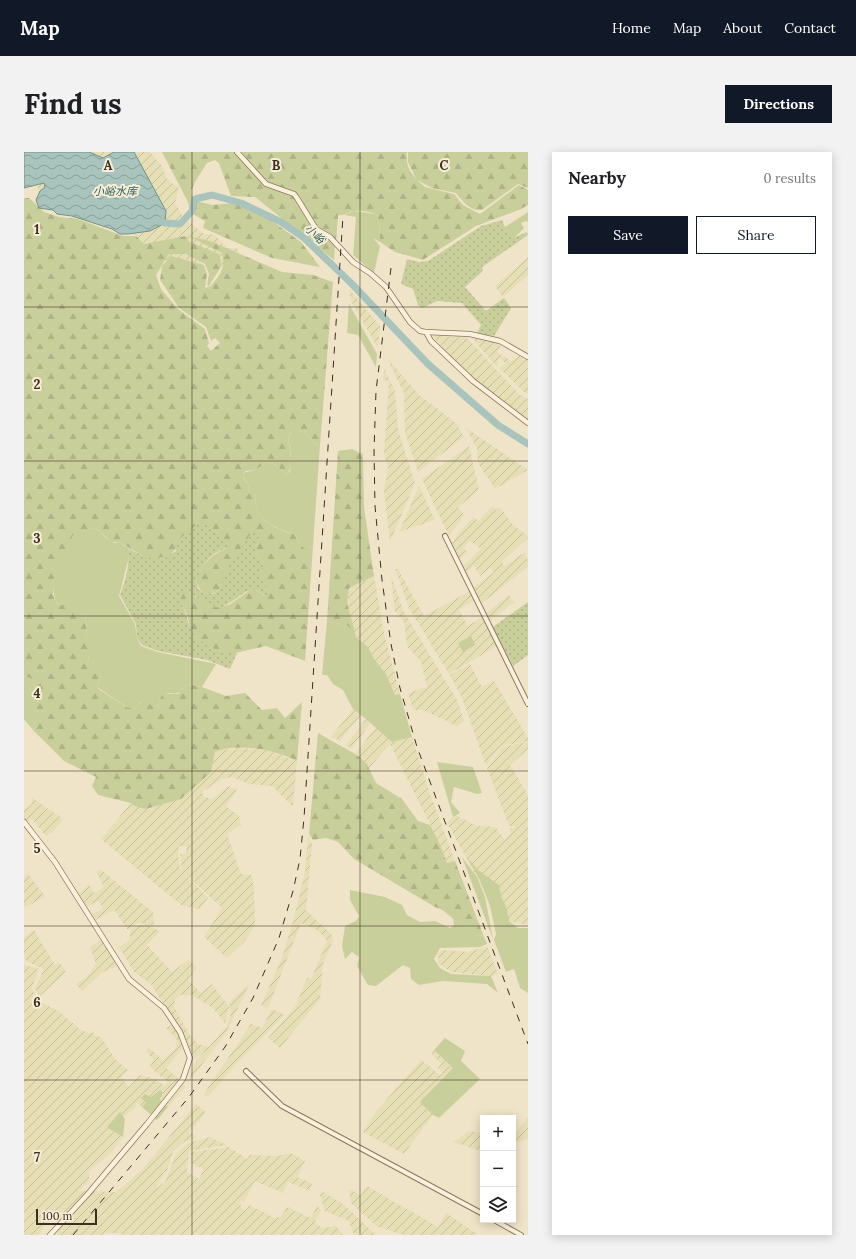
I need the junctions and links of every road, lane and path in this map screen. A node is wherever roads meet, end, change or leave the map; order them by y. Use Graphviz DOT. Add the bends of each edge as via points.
graph roads {
  1 [pos="237,152"];
  2 [pos="426,332"];
  3 [pos="528,356"];
  4 [pos="528,423"];
  5 [pos="445,536"];
  6 [pos="528,704"];
  7 [pos="24,822"];
  8 [pos="246,1071"];
  9 [pos="480,1212"];
  10 [pos="499,1223"];
  11 [pos="50,1235"];
  12 [pos="521,1235"];
  1 -- 2 [label="street" via="266,184 294,194 316,229 330,237 353,262 370,272 386,287 410,322 420,331"];
  2 -- 3 [label="street" via="470,334 500,341"];
  2 -- 4 [label="street" via="473,381"];
  5 -- 6 [label="street"];
  7 -- 11 [label="street" via="55,862 128,979 164,1008 180,1032 190,1058 183,1079 87,1195"];
  8 -- 9 [label="street" via="282,1106"];
  10 -- 12 [label="street"];
}
